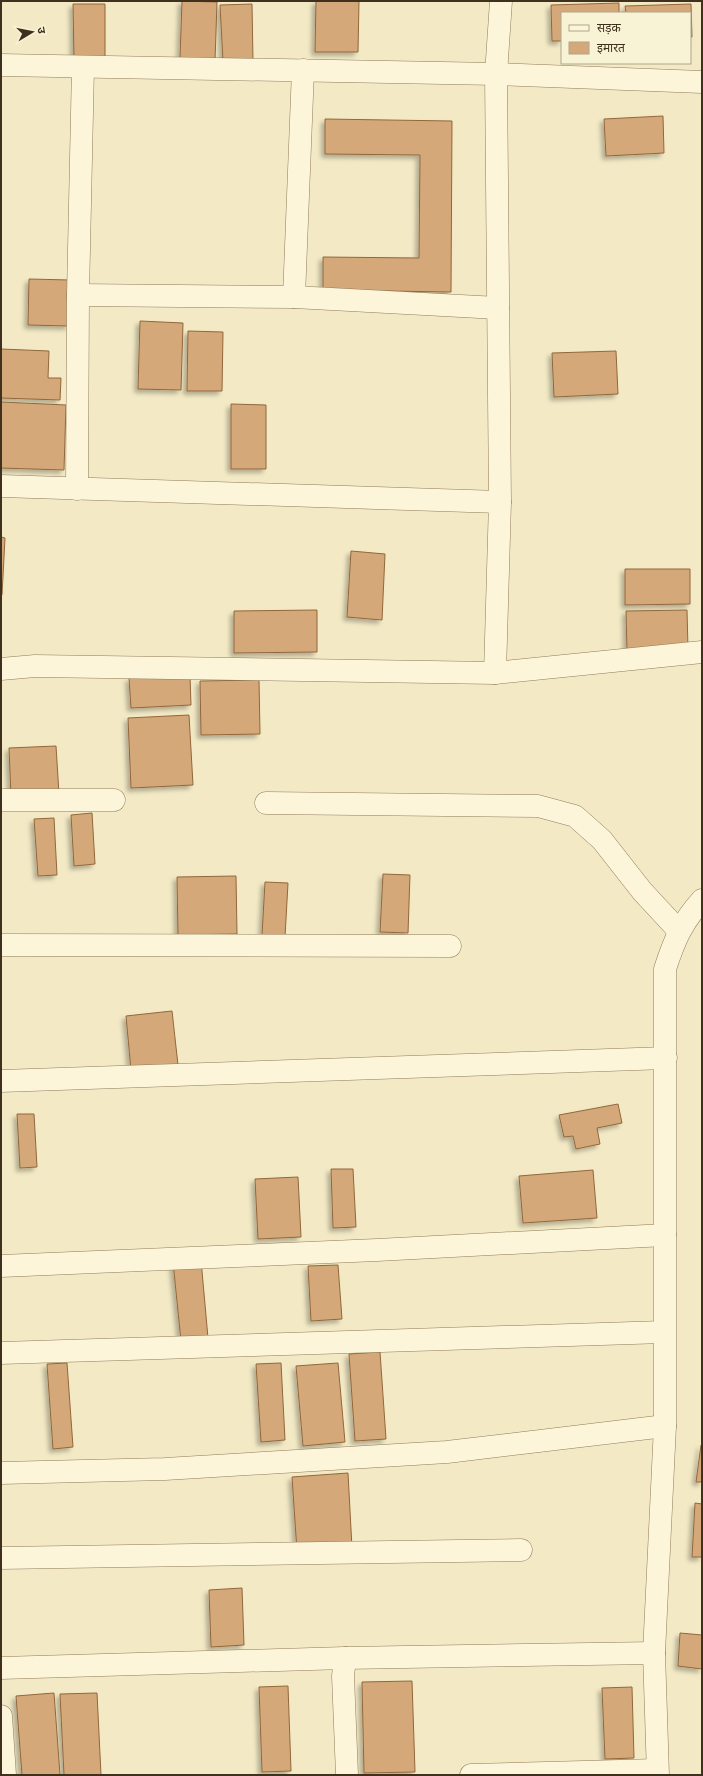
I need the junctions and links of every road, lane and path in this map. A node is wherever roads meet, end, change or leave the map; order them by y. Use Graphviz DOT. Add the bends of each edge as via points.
graph roads {
  1 [pos="502,1"];
  2 [pos="1,65"];
  3 [pos="83,67"];
  4 [pos="303,70"];
  5 [pos="496,74"];
  6 [pos="702,82"];
  7 [pos="78,295"];
  8 [pos="294,296"];
  9 [pos="498,308"];
  10 [pos="1,486"];
  11 [pos="77,489"];
  12 [pos="500,502"];
  13 [pos="702,652"];
  14 [pos="1,669"];
  15 [pos="495,673"];
  16 [pos="1,800"];
  17 [pos="114,800"];
  18 [pos="266,803"];
  19 [pos="702,900"];
  20 [pos="679,931"];
  21 [pos="1,946"];
  22 [pos="450,946"];
  23 [pos="666,1058"];
  24 [pos="1,1081"];
  25 [pos="665,1235"];
  26 [pos="1,1266"];
  27 [pos="664,1332"];
  28 [pos="1,1353"];
  29 [pos="665,1426"];
  30 [pos="1,1473"];
  31 [pos="521,1550"];
  32 [pos="1,1558"];
  33 [pos="654,1653"];
  34 [pos="345,1658"];
  35 [pos="1,1668"];
  36 [pos="1,1716"];
  37 [pos="657,1772"];
  38 [pos="5,1775"];
  39 [pos="347,1775"];
  40 [pos="471,1775"];
  1 -- 5 [label="street"];
  2 -- 3 [label="street"];
  3 -- 4 [label="street"];
  3 -- 7 [label="street"];
  4 -- 5 [label="street"];
  4 -- 8 [label="street"];
  5 -- 6 [label="street"];
  5 -- 9 [label="street"];
  7 -- 8 [label="street"];
  7 -- 11 [label="street"];
  8 -- 9 [label="street"];
  9 -- 12 [label="street"];
  10 -- 11 [label="street"];
  11 -- 12 [label="street"];
  12 -- 15 [label="street"];
  13 -- 15 [label="street"];
  14 -- 15 [label="street" via="35,666"];
  16 -- 17 [label="street"];
  18 -- 20 [label="street" via="538,806 575,816 602,840 642,891"];
  19 -- 20 [label="street"];
  20 -- 23 [label="street" via="666,969"];
  21 -- 22 [label="street"];
  23 -- 24 [label="street"];
  23 -- 25 [label="street"];
  25 -- 26 [label="street"];
  25 -- 27 [label="street"];
  27 -- 28 [label="street"];
  27 -- 29 [label="street"];
  29 -- 30 [label="street" via="447,1452 165,1469"];
  29 -- 33 [label="street"];
  31 -- 32 [label="street"];
  33 -- 34 [label="street"];
  33 -- 37 [label="street"];
  34 -- 35 [label="street"];
  34 -- 39 [label="street" via="343,1676"];
  36 -- 38 [label="street"];
  37 -- 40 [label="street"];
}
